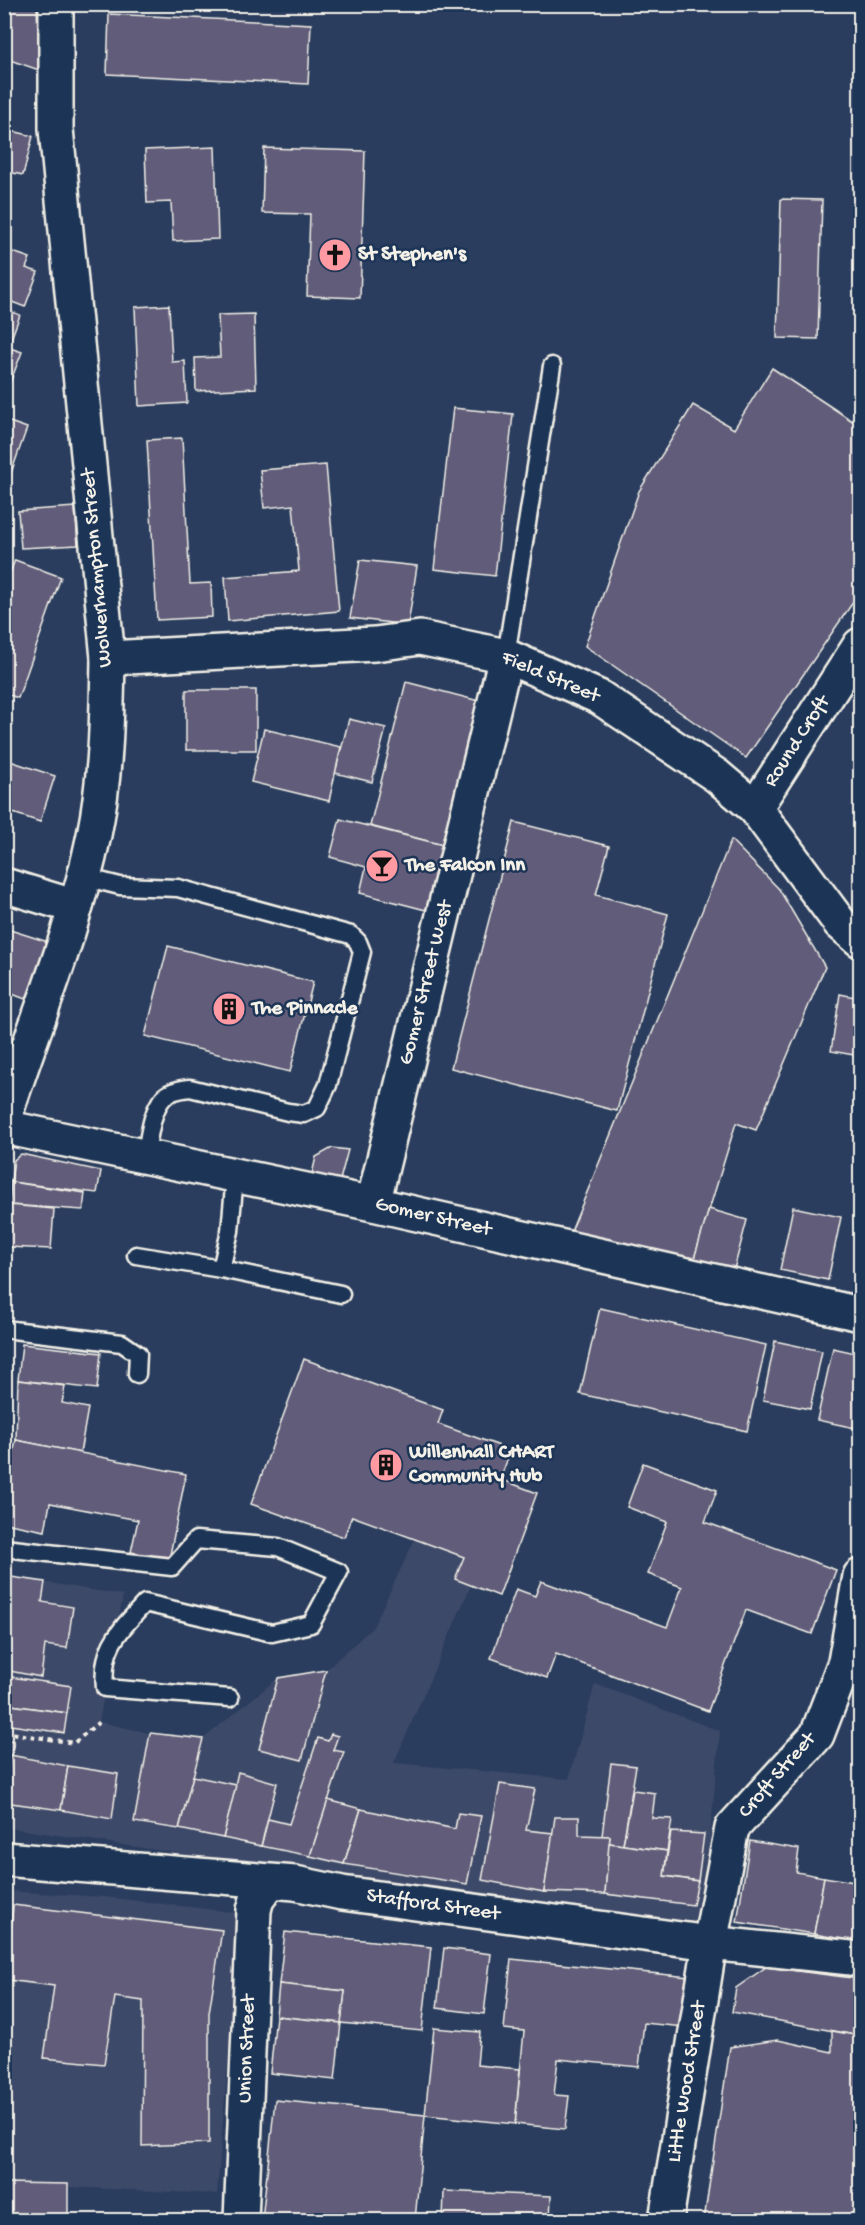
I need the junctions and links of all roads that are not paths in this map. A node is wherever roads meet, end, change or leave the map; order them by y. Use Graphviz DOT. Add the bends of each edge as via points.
graph roads {
  1 [pos="56,4"];
  2 [pos="552,366"];
  3 [pos="861,645"];
  4 [pos="506,656"];
  5 [pos="108,658"];
  6 [pos="755,808"];
  7 [pos="4,885"];
  8 [pos="80,892"];
  9 [pos="861,940"];
  10 [pos="4,1119"];
  11 [pos="4,1127"];
  12 [pos="146,1157"];
  13 [pos="235,1176"];
  14 [pos="373,1204"];
  15 [pos="136,1255"];
  16 [pos="221,1269"];
  17 [pos="340,1294"];
  18 [pos="861,1314"];
  19 [pos="4,1329"];
  20 [pos="137,1374"];
  21 [pos="4,1548"];
  22 [pos="861,1576"];
  23 [pos="230,1698"];
  24 [pos="4,1859"];
  25 [pos="270,1881"];
  26 [pos="710,1943"];
  27 [pos="861,1959"];
  28 [pos="241,2220"];
  29 [pos="666,2220"];
  1 -- 5 [label="street, Wolverhampton Street" via="57,129"];
  2 -- 4 [label="lane"];
  3 -- 6 [label="street, Round Croft"];
  4 -- 5 [label="street, Field Street" via="420,638 375,644"];
  4 -- 6 [label="street, Field Street" via="599,697 676,746"];
  4 -- 14 [label="street, Gomer Street West"];
  5 -- 8 [label="street, Wolverhampton Street" via="106,744 95,834"];
  6 -- 9 [label="street, Field Street" via="840,922"];
  7 -- 8 [label="street"];
  8 -- 10 [label="street, Wolverhampton Street"];
  8 -- 12 [label="lane" via="120,886 178,888 351,936 362,952 328,1085 317,1108 304,1114 288,1112 190,1088 176,1090 164,1097 152,1125"];
  11 -- 12 [label="street, Gomer Street"];
  12 -- 13 [label="street, Gomer Street"];
  13 -- 14 [label="street, Gomer Street"];
  13 -- 16 [label="lane" via="230,1231"];
  14 -- 18 [label="street, Gomer Street"];
  15 -- 16 [label="lane"];
  16 -- 17 [label="lane"];
  19 -- 20 [label="lane" via="122,1343 138,1354"];
  21 -- 23 [label="lane" via="172,1567 196,1540 278,1547 339,1572 311,1624 272,1633 145,1603 112,1639 103,1667 105,1688"];
  22 -- 26 [label="street, Croft Street" via="844,1662 817,1735 732,1828"];
  24 -- 25 [label="street, Stafford Street"];
  25 -- 26 [label="street, Stafford Street"];
  25 -- 28 [label="street, Union Street" via="254,1910"];
  26 -- 27 [label="street, Stafford Street"];
  26 -- 29 [label="street, Little Wood Street"];
}
